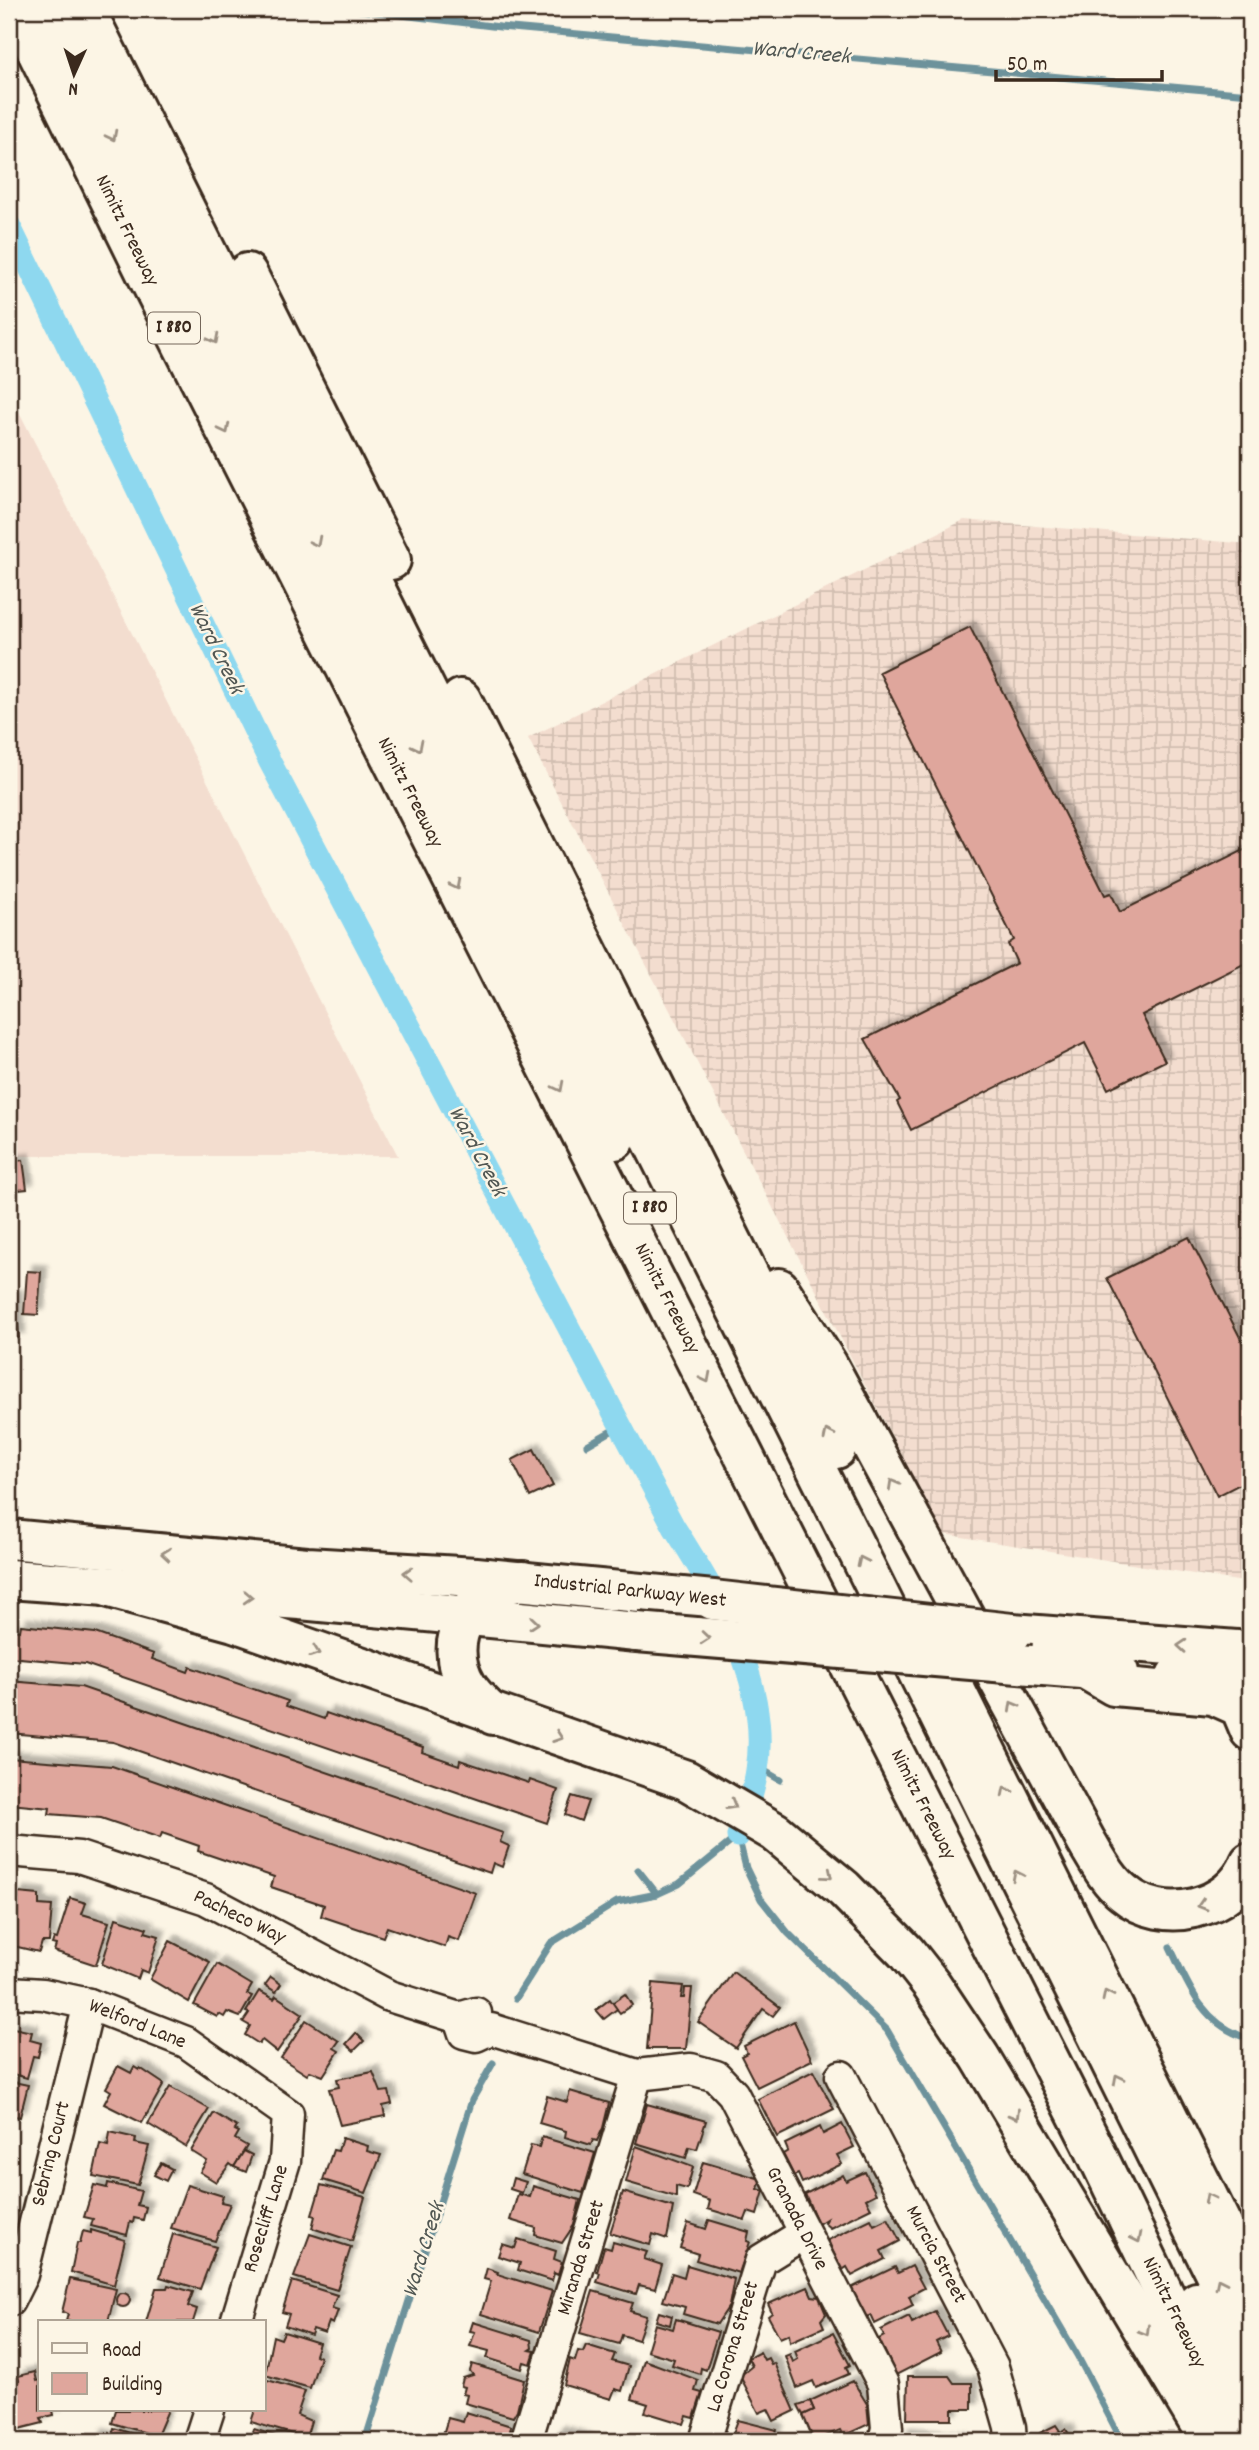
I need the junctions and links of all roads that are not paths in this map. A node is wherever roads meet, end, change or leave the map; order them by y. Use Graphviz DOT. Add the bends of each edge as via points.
graph roads {
  1 [pos="16,9"];
  2 [pos="49,9"];
  3 [pos="85,9"];
  4 [pos="114,9"];
  5 [pos="681,1137"];
  6 [pos="9,1539"];
  7 [pos="9,1579"];
  8 [pos="523,1581"];
  9 [pos="110,1588"];
  10 [pos="466,1616"];
  11 [pos="1250,1651"];
  12 [pos="1086,1669"];
  13 [pos="1250,1682"];
  14 [pos="493,1715"];
  15 [pos="1250,1731"];
  16 [pos="9,1851"];
  17 [pos="1250,1862"];
  18 [pos="9,1992"];
  19 [pos="89,2004"];
  20 [pos="637,2075"];
  21 [pos="841,2076"];
  22 [pos="288,2114"];
  23 [pos="803,2234"];
  24 [pos="1250,2281"];
  25 [pos="9,2301"];
  26 [pos="237,2320"];
  27 [pos="1250,2344"];
  28 [pos="1250,2408"];
  29 [pos="208,2412"];
  30 [pos="199,2441"];
  31 [pos="526,2441"];
  32 [pos="705,2441"];
  33 [pos="884,2441"];
  34 [pos="1011,2441"];
  35 [pos="1211,2441"];
  36 [pos="1235,2441"];
  1 -- 36 [label="main road, Nimitz Freeway / I 880, one-way" via="1085,2130"];
  2 -- 28 [label="main road, I 880, one-way"];
  27 -- 3 [label="main road, I 880, one-way"];
  4 -- 5 [label="main road, I 880"];
  17 -- 5 [label="main road, one-way" via="1236,1886 1220,1899 1180,1910 1158,1910 1139,1903 1110,1879 828,1365"];
  24 -- 5 [label="main road, I 880, one-way"];
  8 -- 6 [label="main road, Industrial Parkway West, one-way" via="307,1567"];
  7 -- 9 [label="main road, Industrial Parkway West"];
  8 -- 10 [label="main road" via="493,1589"];
  11 -- 8 [label="main road, Industrial Parkway West, one-way, bridge" via="1012,1633"];
  9 -- 10 [label="main road, Industrial Parkway West, one-way"];
  9 -- 14 [label="main road, one-way" via="234,1622"];
  10 -- 12 [label="main road, Industrial Parkway West, one-way, bridge"];
  10 -- 14 [label="main road" via="457,1631 460,1667 466,1685"];
  12 -- 13 [label="main road, Industrial Parkway West"];
  12 -- 15 [label="main road" via="1114,1686 1213,1695 1240,1707"];
  14 -- 35 [label="main road, one-way" via="686,1780 775,1832 844,1889 906,1952 980,2057"];
  16 -- 20 [label="street, Pacheco Way" via="79,1857 206,1899 389,1996 459,2018 464,2033 476,2036 491,2029"];
  18 -- 19 [label="street, Welford Lane"];
  19 -- 22 [label="street, Welford Lane" via="186,2042"];
  19 -- 25 [label="street, Sebring Court" via="22,2275"];
  20 -- 23 [label="street, Granada Drive" via="691,2069 716,2076 733,2094"];
  20 -- 31 [label="street, Miranda Street"];
  21 -- 34 [label="street, Murcia Street" via="993,2367"];
  22 -- 26 [label="street, Rosecliff Lane" via="285,2161"];
  23 -- 32 [label="street, La Corona Street" via="761,2260"];
  23 -- 33 [label="street, Granada Drive" via="883,2384"];
  29 -- 30 [label="street"];
}
